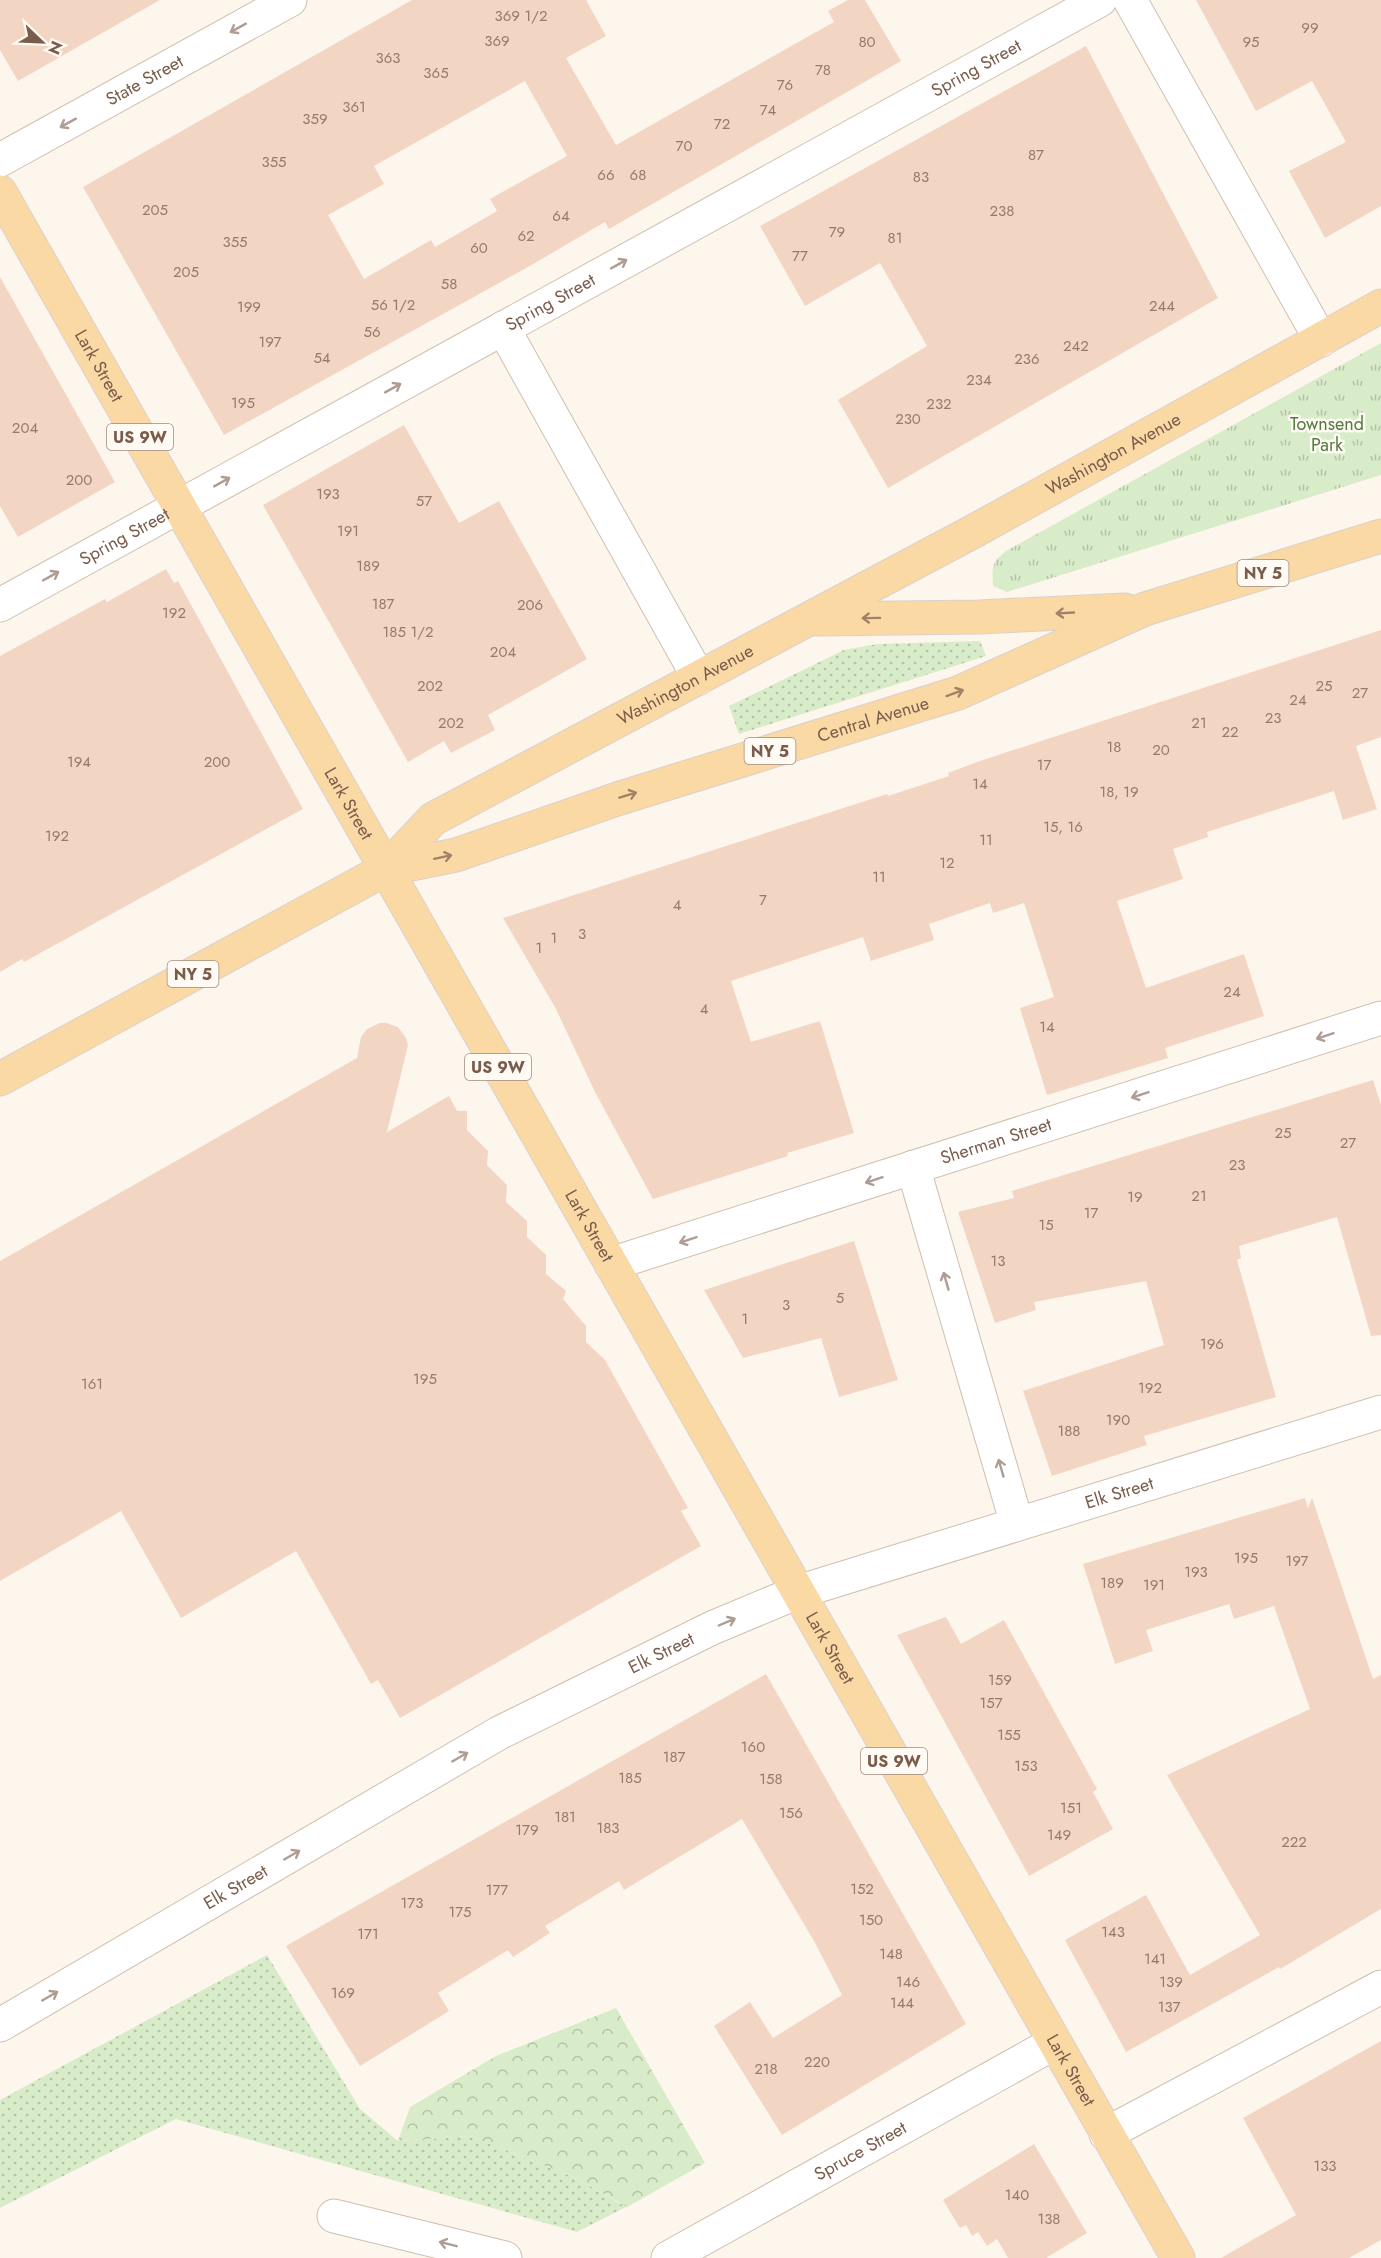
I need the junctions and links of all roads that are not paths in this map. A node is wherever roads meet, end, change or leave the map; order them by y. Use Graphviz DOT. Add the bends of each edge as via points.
graph roads {
  1 [pos="290,0"];
  2 [pos="1100,0"];
  3 [pos="1130,0"];
  4 [pos="0,160"];
  5 [pos="0,192"];
  6 [pos="1381,306"];
  7 [pos="503,328"];
  8 [pos="1321,340"];
  9 [pos="179,506"];
  10 [pos="1381,536"];
  11 [pos="0,605"];
  12 [pos="1145,609"];
  13 [pos="811,619"];
  14 [pos="699,678"];
  15 [pos="386,869"];
  16 [pos="1381,1018"];
  17 [pos="0,1079"];
  18 [pos="913,1167"];
  19 [pos="611,1264"];
  20 [pos="1381,1412"];
  21 [pos="1017,1524"];
  22 [pos="798,1592"];
  23 [pos="1381,1987"];
  24 [pos="0,2025"];
  25 [pos="1054,2043"];
  26 [pos="1106,2134"];
  27 [pos="334,2216"];
  28 [pos="683,2254"];
  29 [pos="505,2258"];
  30 [pos="1178,2258"];
  1 -- 4 [label="street, State Street, one-way"];
  7 -- 2 [label="street, Spring Street, one-way"];
  3 -- 8 [label="street"];
  5 -- 9 [label="main road, Lark Street / US 9W"];
  6 -- 8 [label="main road, Washington Avenue"];
  9 -- 7 [label="street, Spring Street, one-way"];
  7 -- 14 [label="street"];
  8 -- 13 [label="main road, Washington Avenue"];
  11 -- 9 [label="street, Spring Street, one-way"];
  9 -- 15 [label="main road, Lark Street / US 9W"];
  10 -- 12 [label="main road, Central Avenue / NY 5"];
  12 -- 13 [label="main road, Central Avenue / NY 5, one-way" via="979,617"];
  15 -- 12 [label="main road, Central Avenue / NY 5, one-way" via="456,855 617,798 958,693"];
  13 -- 14 [label="main road, Washington Avenue / NY 5"];
  14 -- 15 [label="main road, Washington Avenue / NY 5" via="434,819"];
  15 -- 17 [label="main road, Washington Avenue / NY 5"];
  15 -- 19 [label="main road, Lark Street / US 9W"];
  16 -- 18 [label="street, Sherman Street, one-way"];
  18 -- 19 [label="street, Sherman Street, one-way"];
  21 -- 18 [label="street, one-way"];
  19 -- 22 [label="main road, Lark Street / US 9W"];
  20 -- 21 [label="street, Elk Street"];
  21 -- 22 [label="street, Elk Street"];
  24 -- 22 [label="street, Elk Street, one-way" via="500,1733 712,1628"];
  22 -- 25 [label="main road, Lark Street / US 9W"];
  23 -- 26 [label="street"];
  25 -- 26 [label="main road, Lark Street / US 9W"];
  25 -- 28 [label="street, Spruce Street"];
  26 -- 30 [label="main road, Lark Street / US 9W"];
  29 -- 27 [label="street, one-way"];
}
